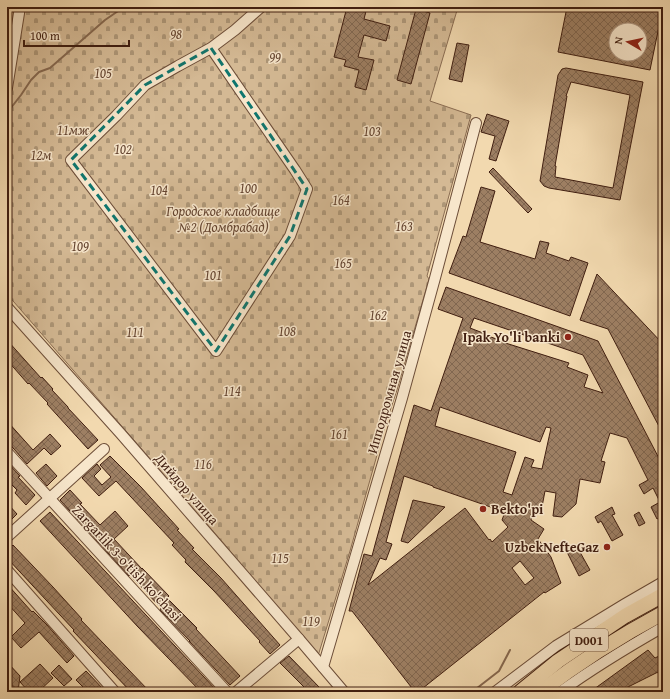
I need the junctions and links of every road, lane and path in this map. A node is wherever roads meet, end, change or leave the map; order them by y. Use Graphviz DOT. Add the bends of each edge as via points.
graph roads {
  1 [pos="20,7"];
  2 [pos="261,7"];
  3 [pos="211,48"];
  4 [pos="7,88"];
  5 [pos="476,123"];
  6 [pos="7,307"];
  7 [pos="104,449"];
  8 [pos="7,452"];
  9 [pos="49,498"];
  10 [pos="7,537"];
  11 [pos="7,570"];
  12 [pos="663,582"];
  13 [pos="663,596"];
  14 [pos="663,613"];
  15 [pos="625,616"];
  16 [pos="663,627"];
  17 [pos="633,629"];
  18 [pos="299,639"];
  19 [pos="323,667"];
  20 [pos="115,692"];
  21 [pos="227,692"];
  22 [pos="236,692"];
  23 [pos="344,692"];
  24 [pos="495,692"];
  25 [pos="520,692"];
  26 [pos="540,692"];
  27 [pos="560,692"];
  1 -- 4 [label="street"];
  2 -- 3 [label="street"];
  3 -- 3 [label="street" via="145,85 71,160 216,351 290,236 307,189"];
  5 -- 19 [label="street, Ипподромная улица" via="402,398"];
  6 -- 18 [label="street, Дийдор улица"];
  7 -- 9 [label="street"];
  8 -- 9 [label="street, Zargarlik 3-o'tish ko'chasi"];
  9 -- 10 [label="street"];
  9 -- 21 [label="street, Zargarlik 3-o'tish ko'chasi"];
  11 -- 20 [label="street"];
  12 -- 24 [label="street" via="556,646"];
  13 -- 15 [label="highway, D001"];
  14 -- 17 [label="highway, D001"];
  15 -- 17 [label="highway"];
  15 -- 25 [label="highway, D001" via="558,661"];
  16 -- 27 [label="street"];
  17 -- 26 [label="highway, D001"];
  18 -- 19 [label="street, Дийдор улица"];
  18 -- 22 [label="street"];
  19 -- 23 [label="street, Дийдор улица"];
}
